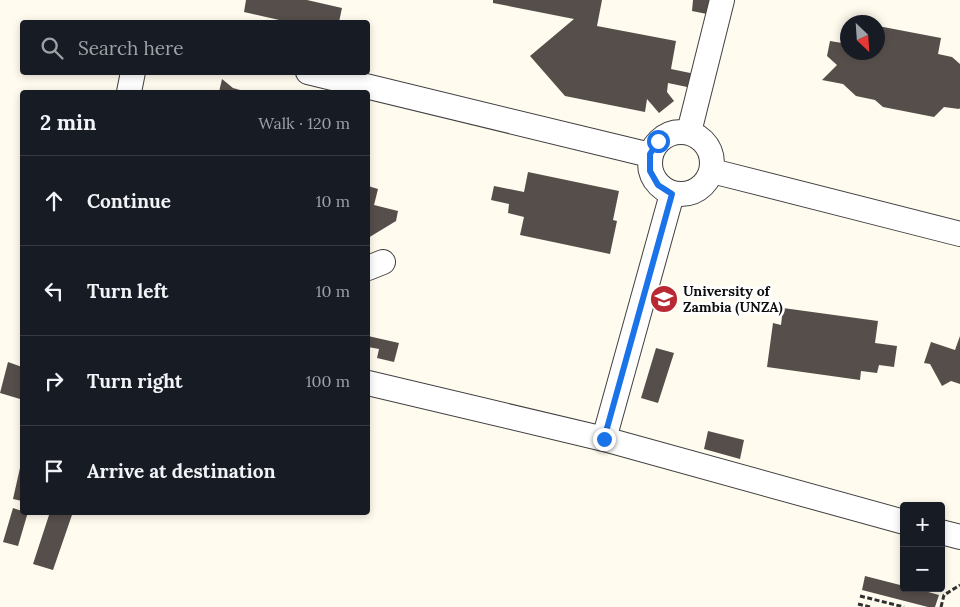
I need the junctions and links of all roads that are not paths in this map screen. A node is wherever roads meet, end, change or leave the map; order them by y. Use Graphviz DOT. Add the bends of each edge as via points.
graph roads {
  1 [pos="722,0"];
  2 [pos="132,75"];
  3 [pos="321,75"];
  4 [pos="129,90"];
  5 [pos="689,132"];
  6 [pos="650,154"];
  7 [pos="712,172"];
  8 [pos="672,194"];
  9 [pos="960,234"];
  10 [pos="370,382"];
  11 [pos="604,439"];
  12 [pos="900,521"];
  13 [pos="945,533"];
  14 [pos="960,537"];
  1 -- 5 [label="lane"];
  2 -- 4 [label="lane"];
  3 -- 6 [label="lane"];
  5 -- 6 [label="lane" via="672,132 658,141"];
  5 -- 7 [label="lane" via="708,147 712,155"];
  6 -- 8 [label="lane" via="650,171 658,185"];
  7 -- 8 [label="lane" via="703,186 689,194"];
  7 -- 9 [label="lane"];
  8 -- 11 [label="lane"];
  10 -- 11 [label="lane"];
  11 -- 12 [label="lane"];
  13 -- 14 [label="lane"];
}
